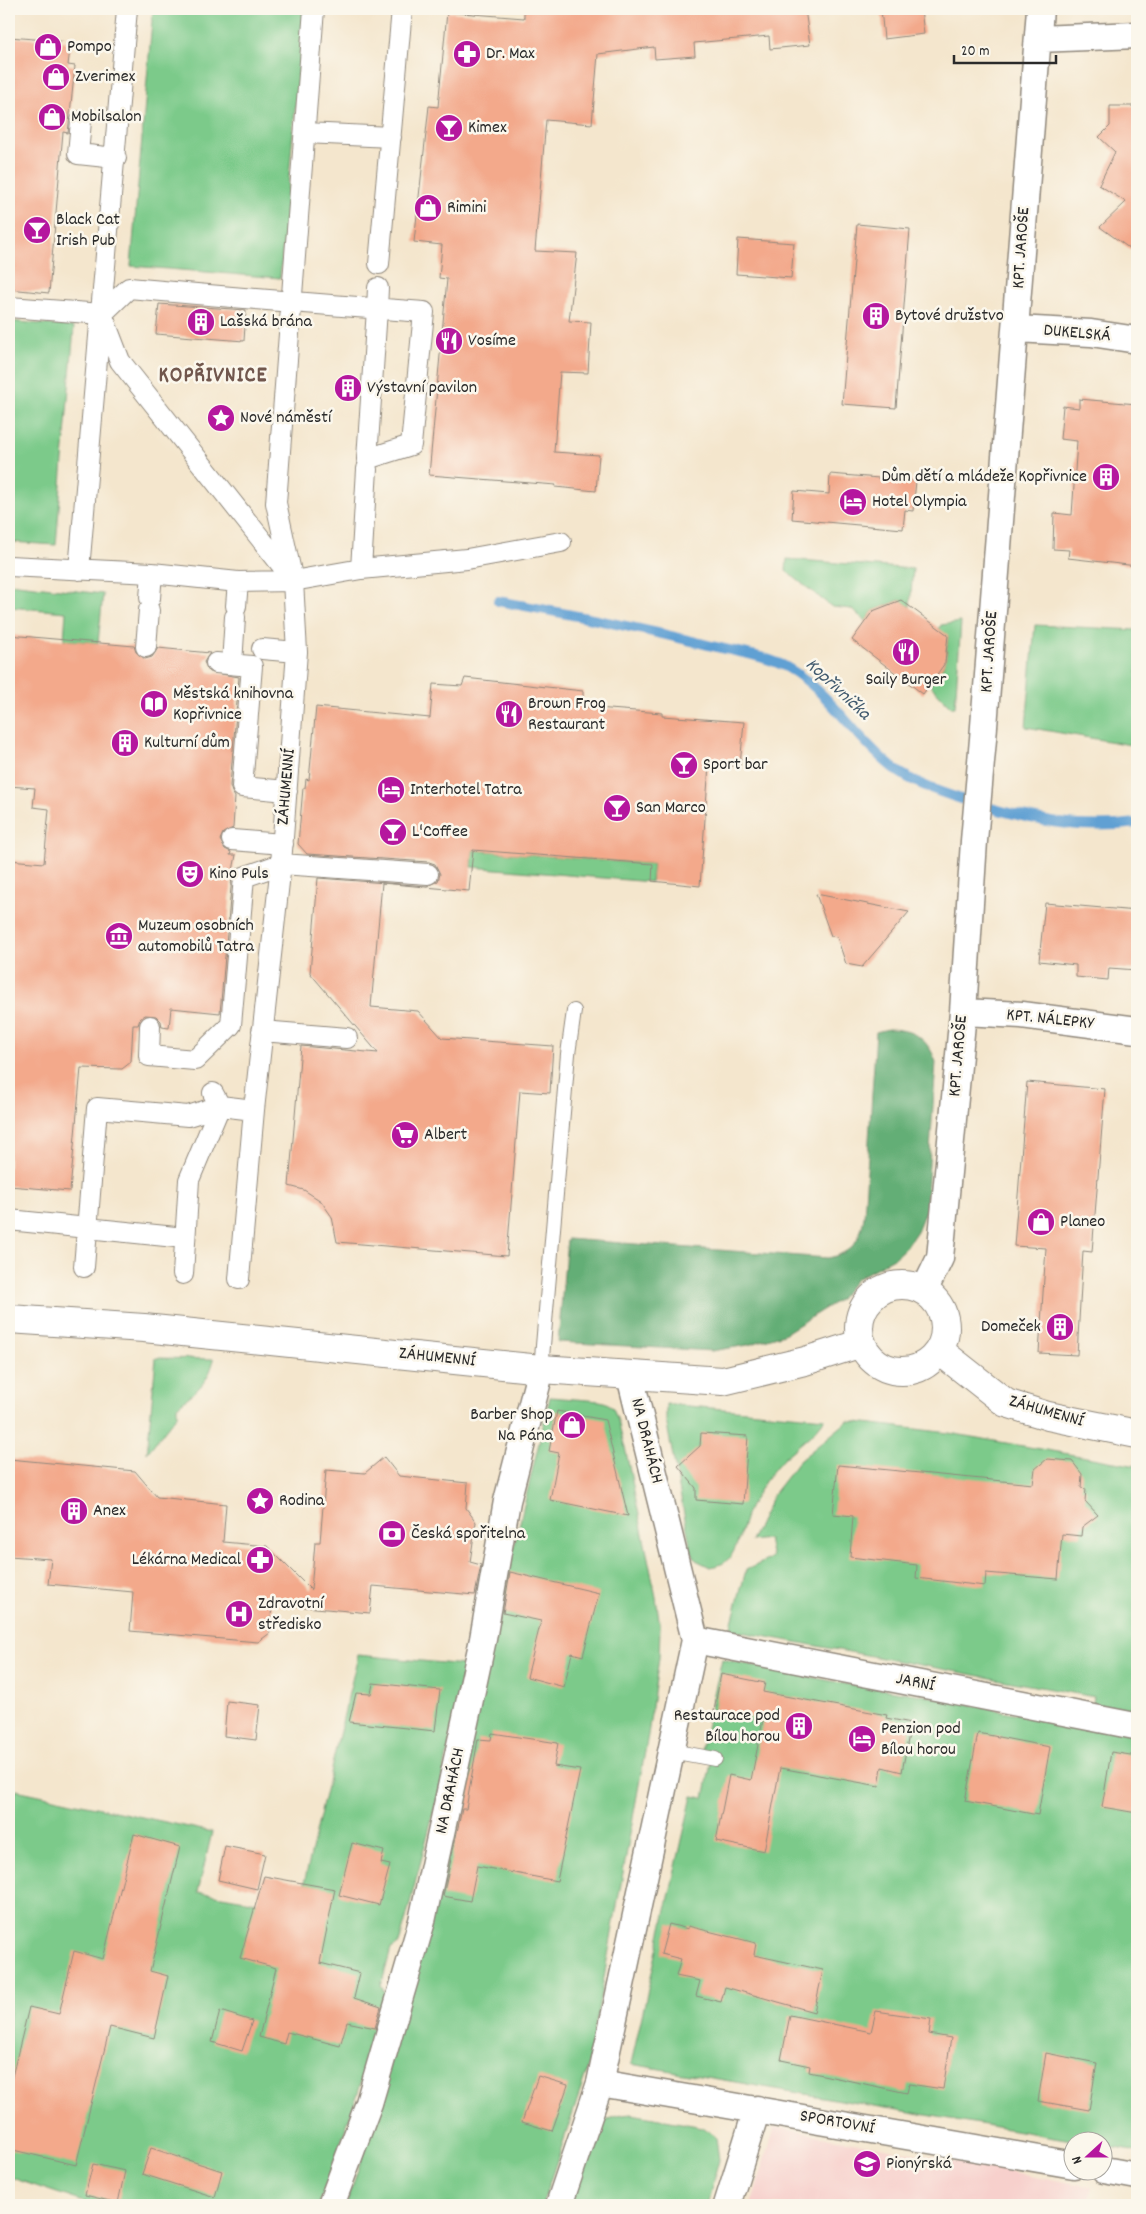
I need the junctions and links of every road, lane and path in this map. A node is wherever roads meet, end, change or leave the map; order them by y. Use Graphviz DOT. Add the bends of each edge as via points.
graph roads {
  1 [pos="127,9"];
  2 [pos="314,9"];
  3 [pos="402,9"];
  4 [pos="1040,9"];
  5 [pos="1137,35"];
  6 [pos="1038,39"];
  7 [pos="81,121"];
  8 [pos="305,133"];
  9 [pos="391,137"];
  10 [pos="116,158"];
  11 [pos="379,264"];
  12 [pos="378,288"];
  13 [pos="291,304"];
  14 [pos="9,307"];
  15 [pos="377,309"];
  16 [pos="102,314"];
  17 [pos="1016,329"];
  18 [pos="1137,340"];
  19 [pos="367,469"];
  20 [pos="561,542"];
  21 [pos="361,569"];
  22 [pos="79,570"];
  23 [pos="16,572"];
  24 [pos="152,573"];
  25 [pos="293,581"];
  26 [pos="238,582"];
  27 [pos="146,647"];
  28 [pos="297,652"];
  29 [pos="239,654"];
  30 [pos="287,791"];
  31 [pos="232,840"];
  32 [pos="283,844"];
  33 [pos="281,864"];
  34 [pos="428,874"];
  35 [pos="574,1011"];
  36 [pos="963,1012"];
  37 [pos="150,1026"];
  38 [pos="1137,1030"];
  39 [pos="262,1031"];
  40 [pos="347,1038"];
  41 [pos="216,1100"];
  42 [pos="254,1110"];
  43 [pos="9,1220"];
  44 [pos="86,1228"];
  45 [pos="185,1238"];
  46 [pos="84,1266"];
  47 [pos="183,1274"];
  48 [pos="238,1279"];
  49 [pos="924,1291"];
  50 [pos="9,1319"];
  51 [pos="862,1343"];
  52 [pos="940,1351"];
  53 [pos="540,1369"];
  54 [pos="630,1376"];
  55 [pos="1137,1434"];
  56 [pos="695,1640"];
  57 [pos="1134,1726"];
  58 [pos="671,1751"];
  59 [pos="715,1759"];
  60 [pos="600,2083"];
  61 [pos="757,2110"];
  62 [pos="1064,2163"];
  63 [pos="1114,2172"];
  64 [pos="1137,2176"];
  65 [pos="331,2205"];
  66 [pos="559,2205"];
  67 [pos="727,2205"];
  1 -- 10 [label="street"];
  2 -- 8 [label="street"];
  3 -- 9 [label="street"];
  4 -- 6 [label="street, KPT. JAROŠE"];
  5 -- 6 [label="street"];
  6 -- 17 [label="street, KPT. JAROŠE"];
  7 -- 10 [label="street" via="78,154"];
  8 -- 9 [label="street"];
  8 -- 13 [label="street"];
  9 -- 11 [label="street"];
  10 -- 16 [label="street"];
  12 -- 15 [label="street"];
  13 -- 15 [label="street"];
  13 -- 16 [label="street" via="129,288"];
  13 -- 25 [label="street" via="276,503"];
  14 -- 16 [label="street"];
  15 -- 15 [label="street" via="424,312 411,445 367,459"];
  16 -- 22 [label="street"];
  16 -- 25 [label="street" via="120,361"];
  17 -- 18 [label="street, DUKELSKÁ" via="1090,333"];
  17 -- 36 [label="street, KPT. JAROŠE"];
  19 -- 21 [label="street"];
  20 -- 21 [label="street" via="467,559"];
  21 -- 25 [label="street"];
  22 -- 23 [label="street"];
  22 -- 24 [label="street"];
  24 -- 26 [label="street"];
  24 -- 27 [label="street"];
  25 -- 26 [label="street"];
  25 -- 28 [label="street, ZÁHUMENNÍ"];
  26 -- 29 [label="street"];
  28 -- 29 [label="street"];
  28 -- 30 [label="street, ZÁHUMENNÍ"];
  29 -- 30 [label="street" via="252,666 242,787"];
  30 -- 32 [label="street, ZÁHUMENNÍ"];
  31 -- 32 [label="street, ZÁHUMENNÍ"];
  32 -- 33 [label="street, ZÁHUMENNÍ"];
  33 -- 34 [label="street"];
  33 -- 37 [label="street" via="244,877 230,1025 198,1065 149,1056"];
  33 -- 39 [label="street, ZÁHUMENNÍ"];
  35 -- 53 [label="lane"];
  36 -- 38 [label="street, KPT. NÁLEPKY" via="1022,1015"];
  36 -- 49 [label="street, KPT. JAROŠE" via="940,1258"];
  39 -- 40 [label="street"];
  39 -- 42 [label="street, ZÁHUMENNÍ"];
  41 -- 42 [label="street"];
  41 -- 44 [label="street" via="188,1116 97,1108"];
  41 -- 45 [label="street" via="189,1180"];
  42 -- 48 [label="street, ZÁHUMENNÍ"];
  43 -- 44 [label="street"];
  44 -- 45 [label="street"];
  44 -- 46 [label="street"];
  45 -- 47 [label="street"];
  49 -- 51 [label="main road" via="898,1285 874,1295 860,1317"];
  49 -- 52 [label="main road" via="942,1311 945,1324"];
  50 -- 53 [label="main road, ZÁHUMENNÍ" via="144,1328"];
  51 -- 52 [label="main road" via="874,1360 892,1370 905,1372 919,1368"];
  51 -- 54 [label="main road, ZÁHUMENNÍ" via="723,1381"];
  52 -- 55 [label="main road, ZÁHUMENNÍ" via="1006,1403 1048,1416"];
  53 -- 54 [label="main road, ZÁHUMENNÍ"];
  53 -- 65 [label="street, NA DRAHÁCH" via="507,1501 484,1639 422,1921 369,2103"];
  54 -- 56 [label="street, NA DRAHÁCH"];
  56 -- 57 [label="street, JARNÍ"];
  56 -- 58 [label="street, NA DRAHÁCH"];
  58 -- 59 [label="lane"];
  58 -- 60 [label="street, NA DRAHÁCH"];
  60 -- 61 [label="street, SPORTOVNÍ"];
  60 -- 66 [label="street, NA DRAHÁCH"];
  61 -- 62 [label="street, SPORTOVNÍ"];
  61 -- 67 [label="street"];
  63 -- 64 [label="street"];
}
